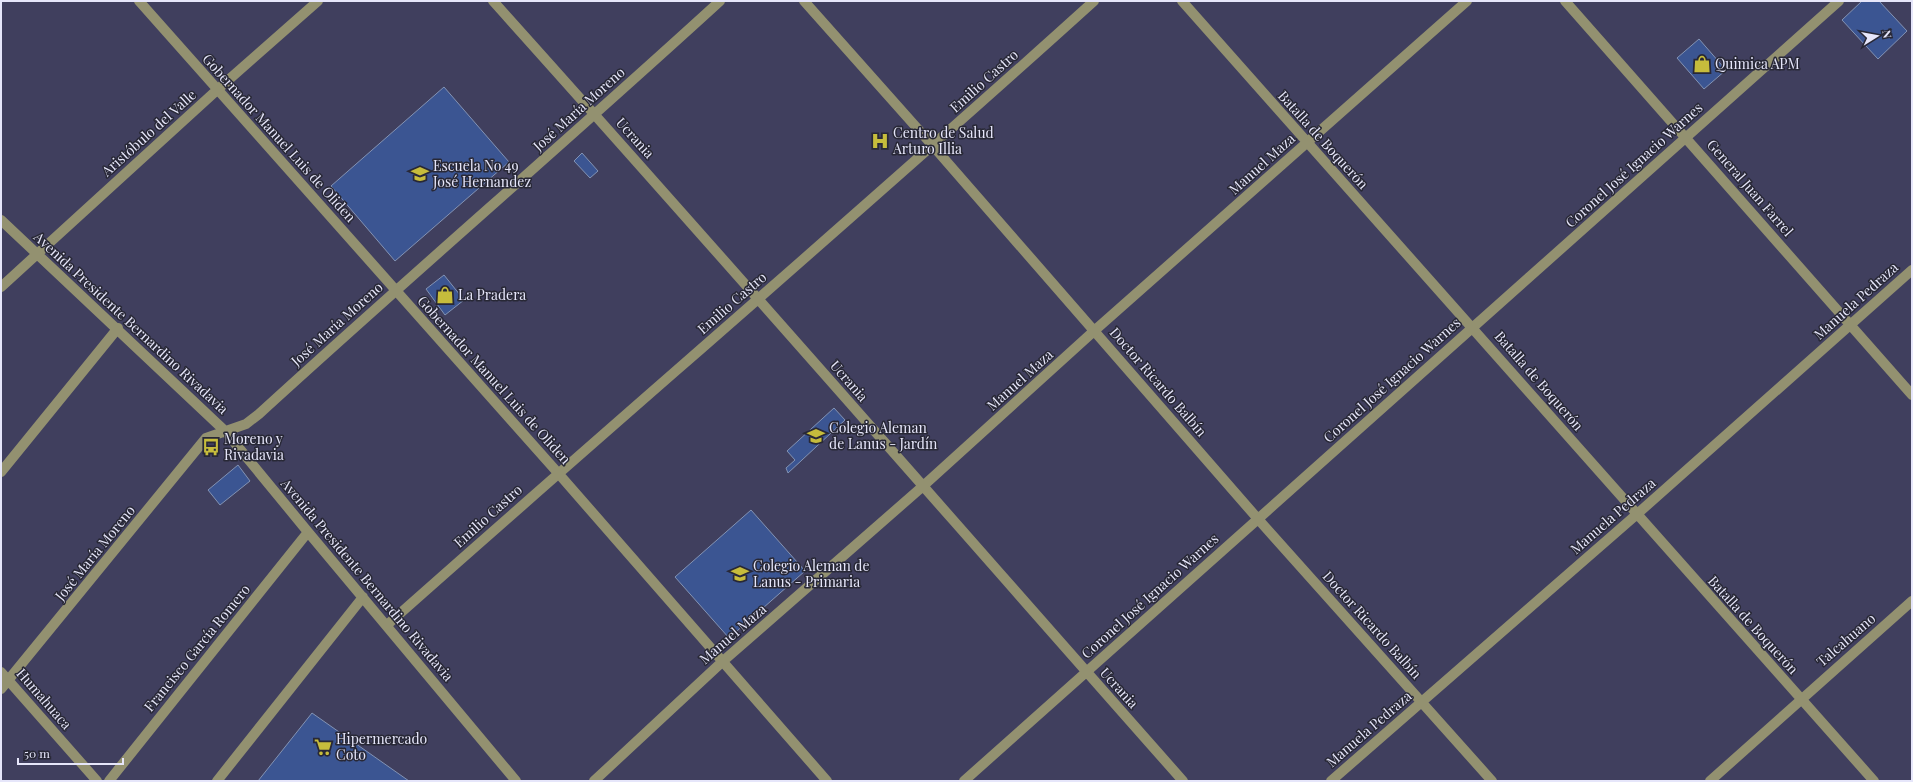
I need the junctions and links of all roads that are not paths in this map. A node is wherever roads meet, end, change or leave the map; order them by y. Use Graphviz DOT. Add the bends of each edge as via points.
graph roads {
  1 [pos="139,1"];
  2 [pos="318,1"];
  3 [pos="493,1"];
  4 [pos="720,1"];
  5 [pos="804,1"];
  6 [pos="1094,1"];
  7 [pos="1182,1"];
  8 [pos="1467,1"];
  9 [pos="1565,1"];
  10 [pos="1839,1"];
  11 [pos="217,90"];
  12 [pos="595,114"];
  13 [pos="1686,137"];
  14 [pos="1306,143"];
  15 [pos="933,146"];
  16 [pos="1,220"];
  17 [pos="38,254"];
  18 [pos="1912,270"];
  19 [pos="1,286"];
  20 [pos="395,290"];
  21 [pos="758,298"];
  22 [pos="1851,324"];
  23 [pos="1473,327"];
  24 [pos="118,328"];
  25 [pos="1094,331"];
  26 [pos="1912,395"];
  27 [pos="225,431"];
  28 [pos="1,472"];
  29 [pos="558,473"];
  30 [pos="922,487"];
  31 [pos="1636,515"];
  32 [pos="1258,519"];
  33 [pos="308,532"];
  34 [pos="363,597"];
  35 [pos="1912,601"];
  36 [pos="387,625"];
  37 [pos="722,662"];
  38 [pos="1,672"];
  39 [pos="1086,672"];
  40 [pos="8,680"];
  41 [pos="1,689"];
  42 [pos="1800,699"];
  43 [pos="1422,702"];
  44 [pos="97,781"];
  45 [pos="109,781"];
  46 [pos="217,781"];
  47 [pos="516,781"];
  48 [pos="594,781"];
  49 [pos="826,781"];
  50 [pos="964,781"];
  51 [pos="1183,781"];
  52 [pos="1331,781"];
  53 [pos="1492,781"];
  54 [pos="1710,781"];
  55 [pos="1874,781"];
  1 -- 11 [label="street, Gobernador Manuel Luis de Oliden"];
  2 -- 11 [label="street, Aristóbulo del Valle"];
  3 -- 12 [label="street, Ucrania"];
  4 -- 12 [label="street, José María Moreno"];
  5 -- 15 [label="street, Doctor Ricardo Balbín"];
  6 -- 15 [label="street, Emilio Castro"];
  7 -- 14 [label="street, Batalla de Boquerón"];
  8 -- 14 [label="street, Manuel Maza"];
  9 -- 13 [label="street, General Juan Farrel"];
  10 -- 13 [label="street, Coronel José Ignacio Warnes"];
  11 -- 17 [label="street, Aristóbulo del Valle"];
  11 -- 20 [label="street, Gobernador Manuel Luis de Oliden"];
  12 -- 20 [label="street, José María Moreno"];
  12 -- 21 [label="street, Ucrania"];
  13 -- 22 [label="street, General Juan Farrel"];
  13 -- 23 [label="street, Coronel José Ignacio Warnes"];
  14 -- 23 [label="street, Batalla de Boquerón"];
  14 -- 25 [label="street, Manuel Maza"];
  15 -- 21 [label="street, Emilio Castro"];
  15 -- 25 [label="street, Doctor Ricardo Balbín"];
  16 -- 17 [label="street, Avenida Presidente Bernardino Rivadavia"];
  17 -- 19 [label="street, Aristóbulo del Valle"];
  17 -- 24 [label="street, Avenida Presidente Bernardino Rivadavia"];
  18 -- 22 [label="street, Manuela Pedraza"];
  20 -- 27 [label="street, José María Moreno" via="259,414 246,424"];
  20 -- 29 [label="street, Gobernador Manuel Luis de Oliden"];
  21 -- 29 [label="street, Emilio Castro"];
  21 -- 30 [label="street, Ucrania"];
  22 -- 26 [label="street, General Juan Farrel"];
  22 -- 31 [label="street, Manuela Pedraza"];
  23 -- 31 [label="street, Batalla de Boquerón"];
  23 -- 32 [label="street, Coronel José Ignacio Warnes"];
  24 -- 27 [label="street, Avenida Presidente Bernardino Rivadavia"];
  24 -- 28 [label="street"];
  25 -- 30 [label="street, Manuel Maza"];
  25 -- 32 [label="street, Doctor Ricardo Balbín"];
  27 -- 33 [label="street, Avenida Presidente Bernardino Rivadavia"];
  27 -- 40 [label="street, José María Moreno" via="206,438"];
  29 -- 36 [label="street, Emilio Castro"];
  29 -- 37 [label="street, Gobernador Manuel Luis de Oliden"];
  30 -- 37 [label="street, Manuel Maza"];
  30 -- 39 [label="street, Ucrania"];
  31 -- 42 [label="street, Batalla de Boquerón"];
  31 -- 43 [label="street, Manuela Pedraza"];
  32 -- 39 [label="street, Coronel José Ignacio Warnes"];
  32 -- 43 [label="street, Doctor Ricardo Balbín"];
  33 -- 34 [label="street, Avenida Presidente Bernardino Rivadavia"];
  33 -- 45 [label="street, Francisco García Romero"];
  34 -- 36 [label="street, Avenida Presidente Bernardino Rivadavia"];
  34 -- 46 [label="street"];
  35 -- 42 [label="street, Talcahuano"];
  36 -- 47 [label="street, Avenida Presidente Bernardino Rivadavia"];
  37 -- 48 [label="street, Manuel Maza"];
  37 -- 49 [label="street, Gobernador Manuel Luis de Oliden"];
  38 -- 40 [label="street, Humahuaca"];
  39 -- 50 [label="street, Coronel José Ignacio Warnes"];
  39 -- 51 [label="street, Ucrania"];
  40 -- 41 [label="street, José María Moreno"];
  40 -- 44 [label="street, Humahuaca"];
  42 -- 54 [label="street, Talcahuano"];
  42 -- 55 [label="street, Batalla de Boquerón"];
  43 -- 52 [label="street, Manuela Pedraza"];
  43 -- 53 [label="street, Doctor Ricardo Balbín"];
}
